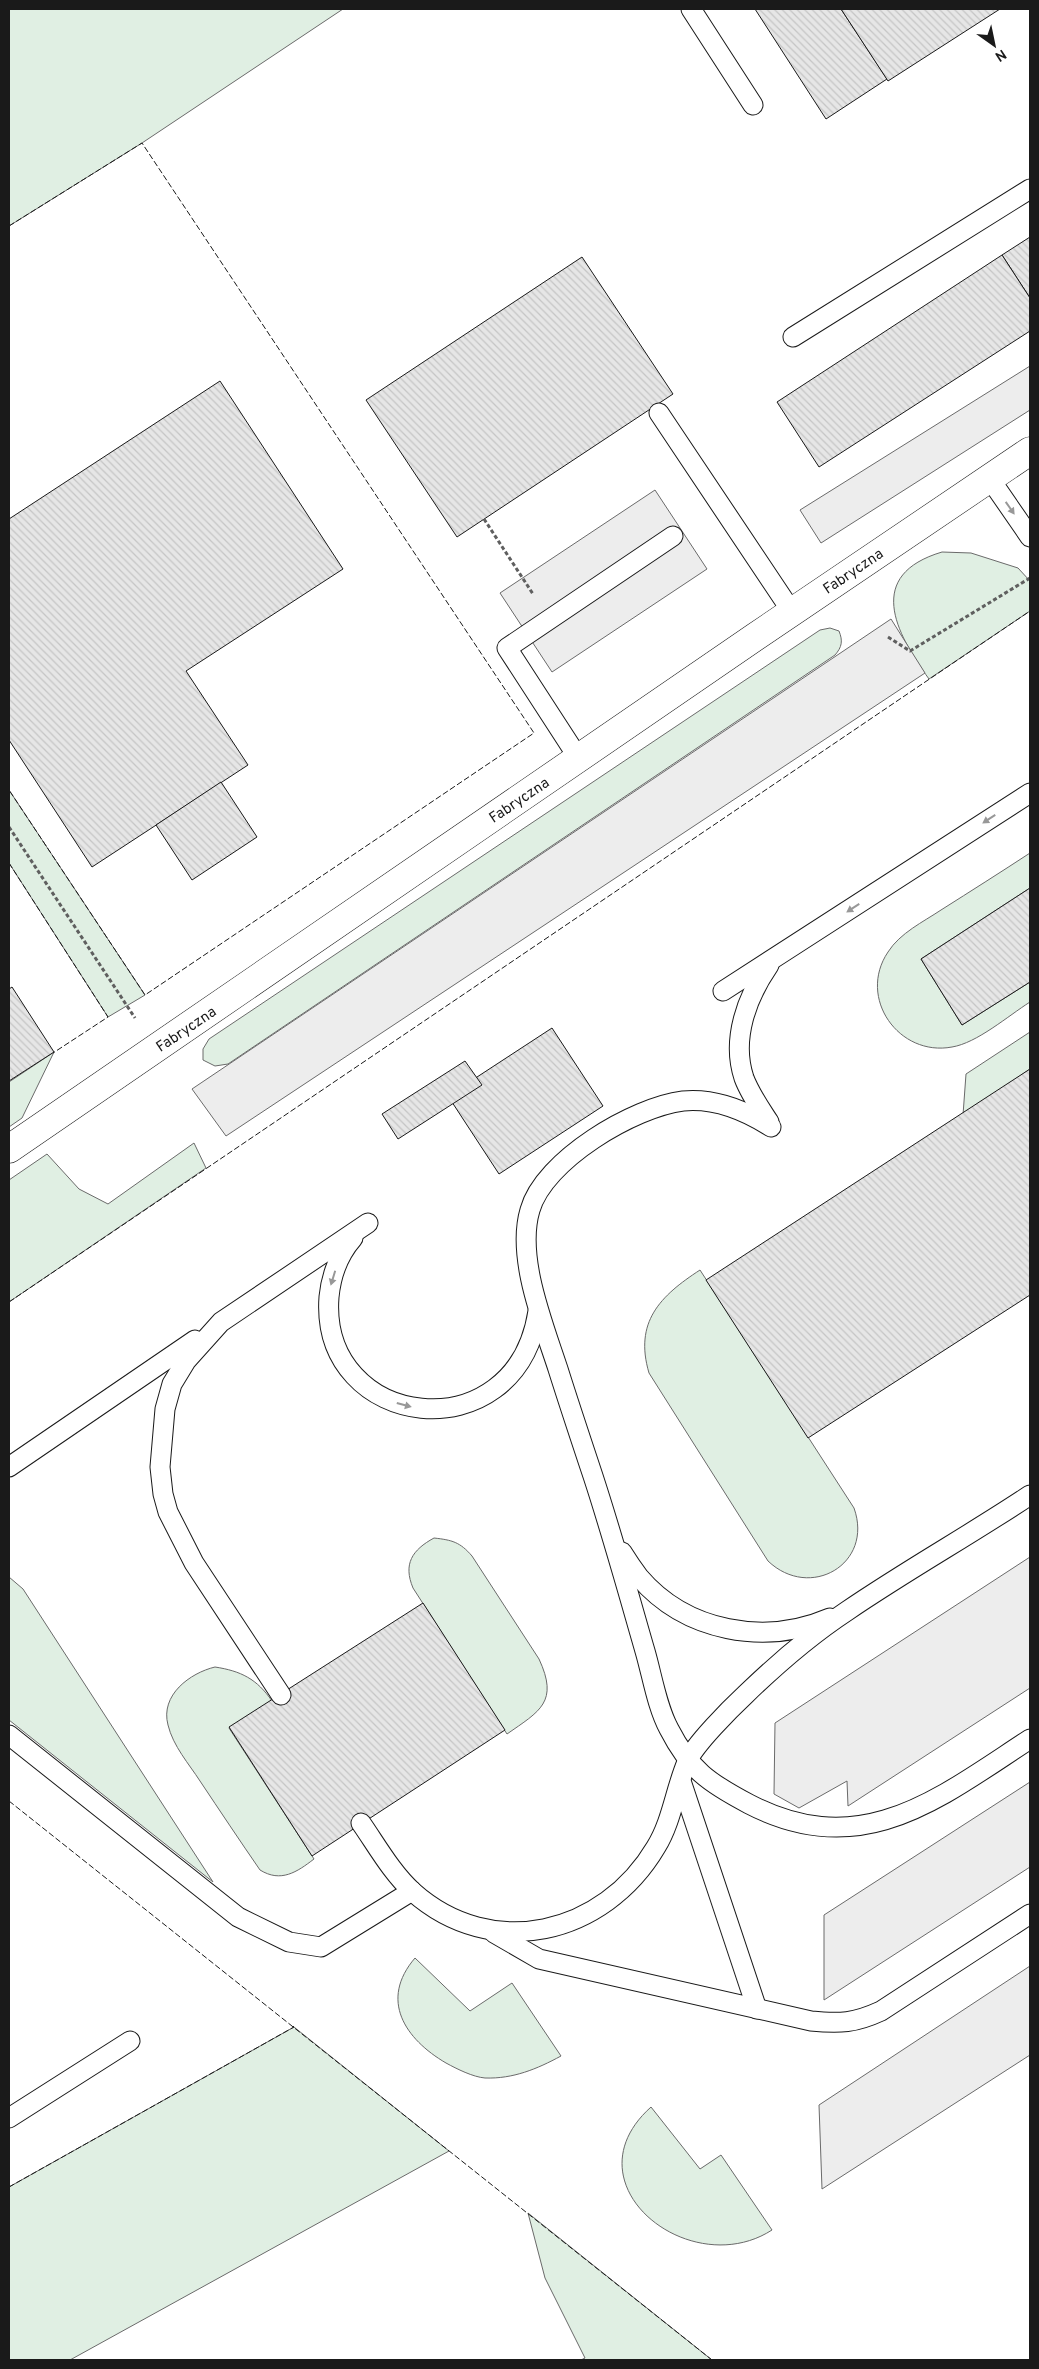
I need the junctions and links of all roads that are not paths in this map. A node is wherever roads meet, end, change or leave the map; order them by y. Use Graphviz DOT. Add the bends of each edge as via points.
graph roads {
  1 [pos="691,9"];
  2 [pos="753,105"];
  3 [pos="1030,189"];
  4 [pos="793,337"];
  5 [pos="659,413"];
  6 [pos="1030,451"];
  7 [pos="990,479"];
  8 [pos="673,536"];
  9 [pos="1030,537"];
  10 [pos="792,612"];
  11 [pos="579,759"];
  12 [pos="1030,793"];
  13 [pos="774,958"];
  14 [pos="724,991"];
  15 [pos="9,1150"];
  16 [pos="538,1308"];
  17 [pos="221,1322"];
  18 [pos="9,1467"];
  19 [pos="1030,1495"];
  20 [pos="607,1521"];
  21 [pos="845,1612"];
  22 [pos="281,1695"];
  23 [pos="9,1735"];
  24 [pos="1030,1739"];
  25 [pos="687,1760"];
  26 [pos="681,1781"];
  27 [pos="362,1823"];
  28 [pos="412,1891"];
  29 [pos="1030,1914"];
  30 [pos="492,1932"];
  31 [pos="757,2009"];
  32 [pos="130,2041"];
  33 [pos="9,2118"];
  1 -- 2 [label="lane"];
  3 -- 4 [label="lane"];
  5 -- 10 [label="lane"];
  6 -- 7 [label="street, Fabryczna"];
  7 -- 9 [label="lane, one-way"];
  7 -- 10 [label="street, Fabryczna"];
  8 -- 11 [label="lane" via="507,648"];
  10 -- 11 [label="street, Fabryczna"];
  11 -- 15 [label="street, Fabryczna"];
  12 -- 13 [label="lane, one-way"];
  13 -- 14 [label="lane"];
  13 -- 16 [label="lane" via="755,985 740,1034 744,1079 772,1127 748,1112 685,1101 649,1109 620,1123 573,1154 554,1171 530,1208 526,1250"];
  17 -- 16 [label="lane, one-way" via="368,1223 351,1240 338,1261 328,1309 332,1334 356,1377 375,1392 397,1404 446,1409 470,1403 492,1392 511,1375 525,1355 534,1333"];
  16 -- 20 [label="lane"];
  17 -- 18 [label="lane"];
  17 -- 22 [label="lane" via="186,1361 172,1384 161,1441 163,1494 168,1512 194,1563"];
  19 -- 21 [label="lane"];
  20 -- 21 [label="lane" via="621,1551 639,1577 663,1599 690,1616 713,1625 752,1633 784,1632"];
  20 -- 25 [label="lane" via="667,1726"];
  21 -- 25 [label="lane" via="746,1693"];
  23 -- 28 [label="lane" via="238,1917 289,1942 321,1947"];
  24 -- 25 [label="lane" via="934,1801 904,1815 867,1826 831,1828 765,1812 703,1777"];
  25 -- 26 [label="lane"];
  26 -- 30 [label="lane" via="657,1847 638,1873 613,1896 587,1914 557,1926 527,1932"];
  26 -- 31 [label="lane"];
  27 -- 28 [label="lane"];
  28 -- 30 [label="lane" via="434,1908 466,1925"];
  29 -- 31 [label="lane" via="881,2011 858,2022 811,2021"];
  30 -- 31 [label="lane" via="539,1959"];
  32 -- 33 [label="lane"];
}
